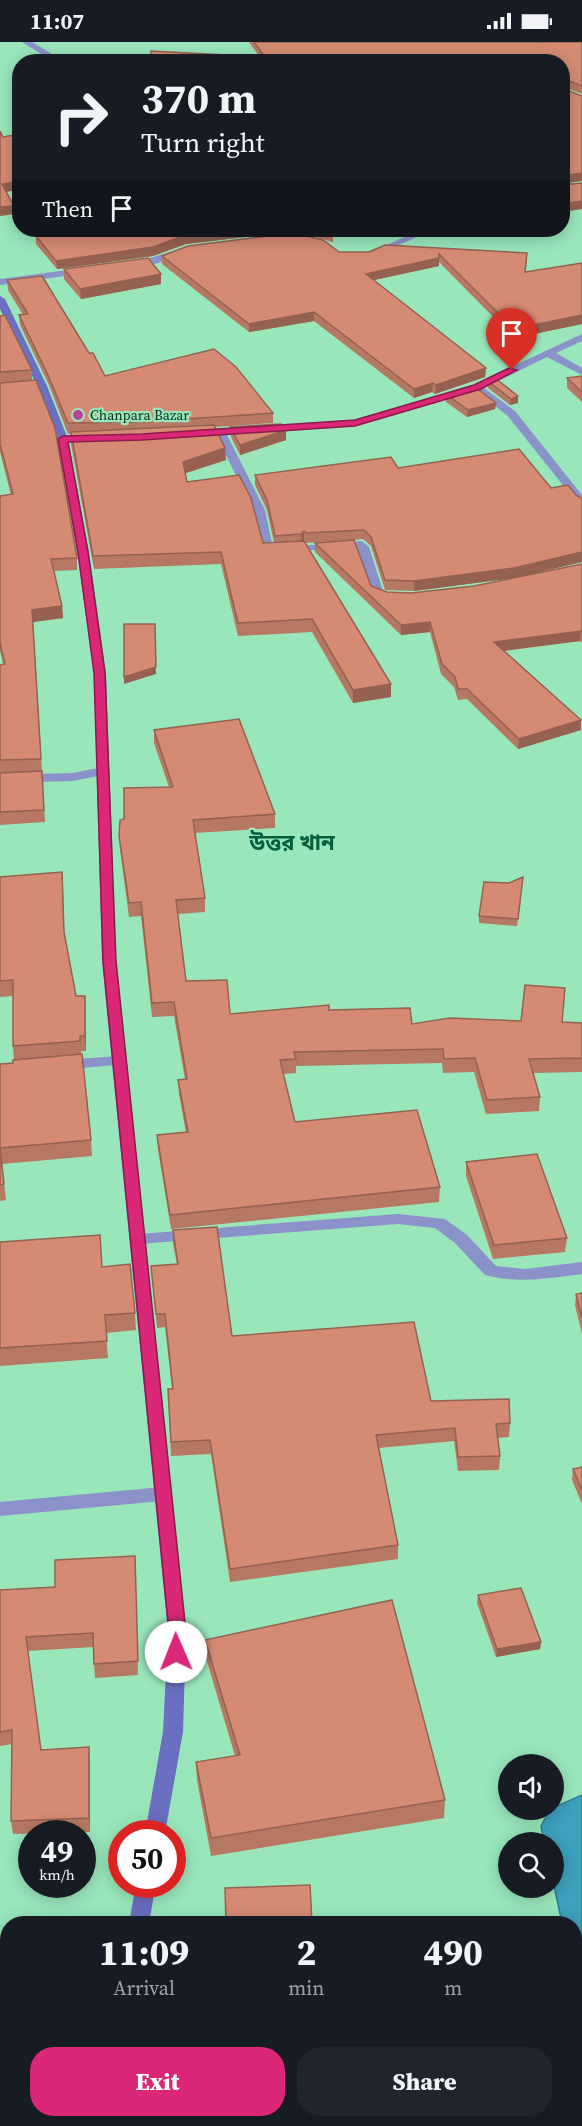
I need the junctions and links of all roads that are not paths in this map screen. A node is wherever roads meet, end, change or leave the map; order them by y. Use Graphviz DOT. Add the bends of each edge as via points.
graph roads {
  1 [pos="26,42"];
  2 [pos="47,54"];
  3 [pos="411,237"];
  4 [pos="186,249"];
  5 [pos="360,255"];
  6 [pos="117,267"];
  7 [pos="97,270"];
  8 [pos="0,282"];
  9 [pos="0,299"];
  10 [pos="582,337"];
  11 [pos="547,353"];
  12 [pos="582,372"];
  13 [pos="42,386"];
  14 [pos="26,387"];
  15 [pos="477,387"];
  16 [pos="220,432"];
  17 [pos="186,434"];
  18 [pos="582,502"];
  19 [pos="406,597"];
  20 [pos="103,771"];
  21 [pos="0,779"];
  22 [pos="119,1061"];
  23 [pos="44,1066"];
  24 [pos="139,1239"];
  25 [pos="582,1268"];
  26 [pos="162,1494"];
  27 [pos="0,1509"];
  28 [pos="157,1820"];
  29 [pos="143,1898"];
  30 [pos="140,1916"];
  1 -- 2 [label="street"];
  3 -- 5 [label="street" via="369,255"];
  4 -- 6 [label="street" via="156,261"];
  7 -- 8 [label="street"];
  9 -- 13 [label="main road"];
  10 -- 11 [label="street"];
  11 -- 12 [label="street"];
  11 -- 15 [label="street"];
  13 -- 14 [label="street"];
  13 -- 20 [label="main road" via="68,439 100,673"];
  15 -- 16 [label="street" via="355,423"];
  15 -- 18 [label="street" via="511,413"];
  16 -- 17 [label="street"];
  16 -- 19 [label="street" via="259,510 268,552 358,543 378,594"];
  20 -- 21 [label="street" via="73,777"];
  20 -- 22 [label="main road" via="109,961"];
  22 -- 23 [label="street"];
  22 -- 24 [label="main road"];
  24 -- 25 [label="street" via="398,1219 439,1223 461,1239 491,1271 525,1275"];
  24 -- 26 [label="main road"];
  26 -- 27 [label="street"];
  26 -- 28 [label="main road" via="177,1632 173,1732"];
  29 -- 30 [label="main road"];
}
